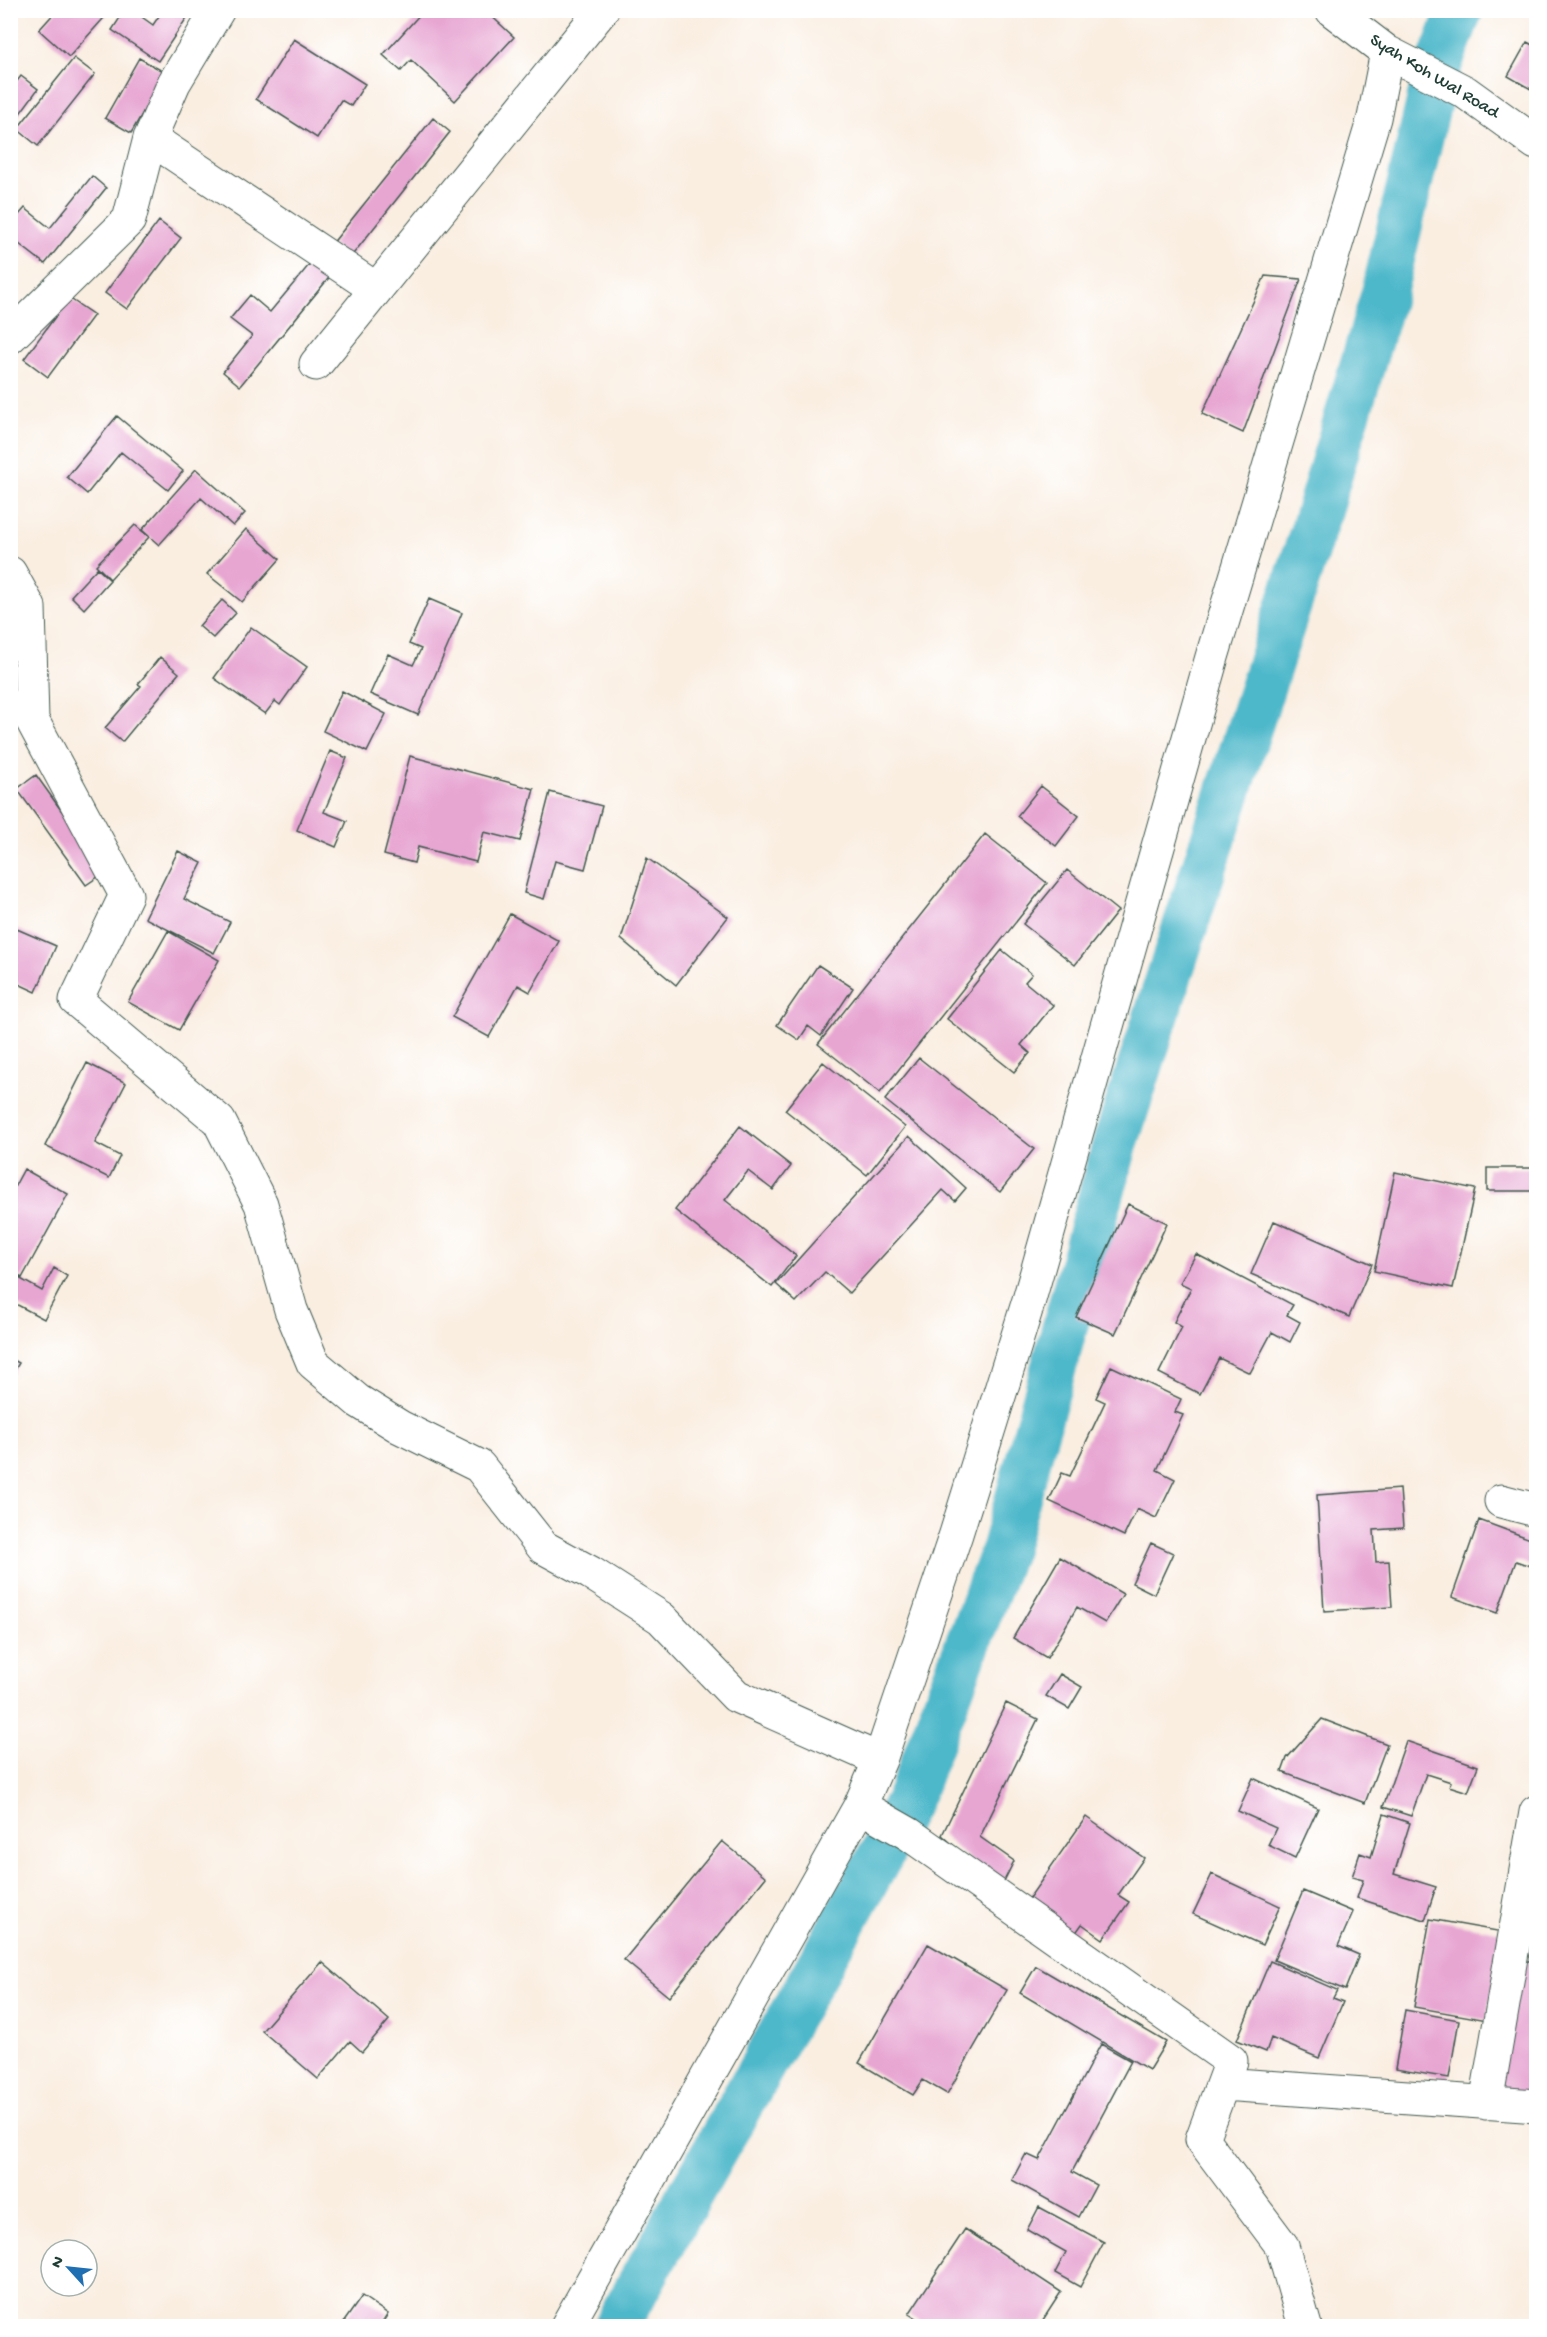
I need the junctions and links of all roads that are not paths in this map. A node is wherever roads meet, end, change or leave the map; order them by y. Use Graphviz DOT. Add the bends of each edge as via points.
graph roads {
  1 [pos="218,10"];
  2 [pos="602,10"];
  3 [pos="1332,10"];
  4 [pos="1398,58"];
  5 [pos="150,138"];
  6 [pos="1536,143"];
  7 [pos="376,289"];
  8 [pos="10,337"];
  9 [pos="316,364"];
  10 [pos="10,573"];
  11 [pos="1501,1501"];
  12 [pos="1536,1510"];
  13 [pos="880,1760"];
  14 [pos="869,1811"];
  15 [pos="1536,1812"];
  16 [pos="1223,2084"];
  17 [pos="1486,2103"];
  18 [pos="1536,2106"];
  19 [pos="567,2326"];
  20 [pos="1305,2326"];
  1 -- 5 [label="street" via="174,83"];
  2 -- 7 [label="street"];
  3 -- 4 [label="street, Syah Koh Wal Road"];
  4 -- 6 [label="street, Syah Koh Wal Road" via="1465,92"];
  4 -- 13 [label="street" via="1374,118 1212,657 1029,1300"];
  5 -- 7 [label="street"];
  5 -- 8 [label="street" via="129,220"];
  7 -- 9 [label="street"];
  10 -- 13 [label="street" via="28,607 32,720 126,895 76,1000 219,1121 261,1204 291,1310 314,1363 358,1401 400,1427 479,1466 543,1547 661,1618 736,1696"];
  11 -- 12 [label="street"];
  13 -- 14 [label="street"];
  14 -- 16 [label="street" via="909,1834 1231,2061"];
  14 -- 19 [label="street"];
  15 -- 17 [label="street"];
  16 -- 17 [label="street"];
  16 -- 20 [label="street" via="1202,2139 1282,2246"];
  17 -- 18 [label="street"];
}
